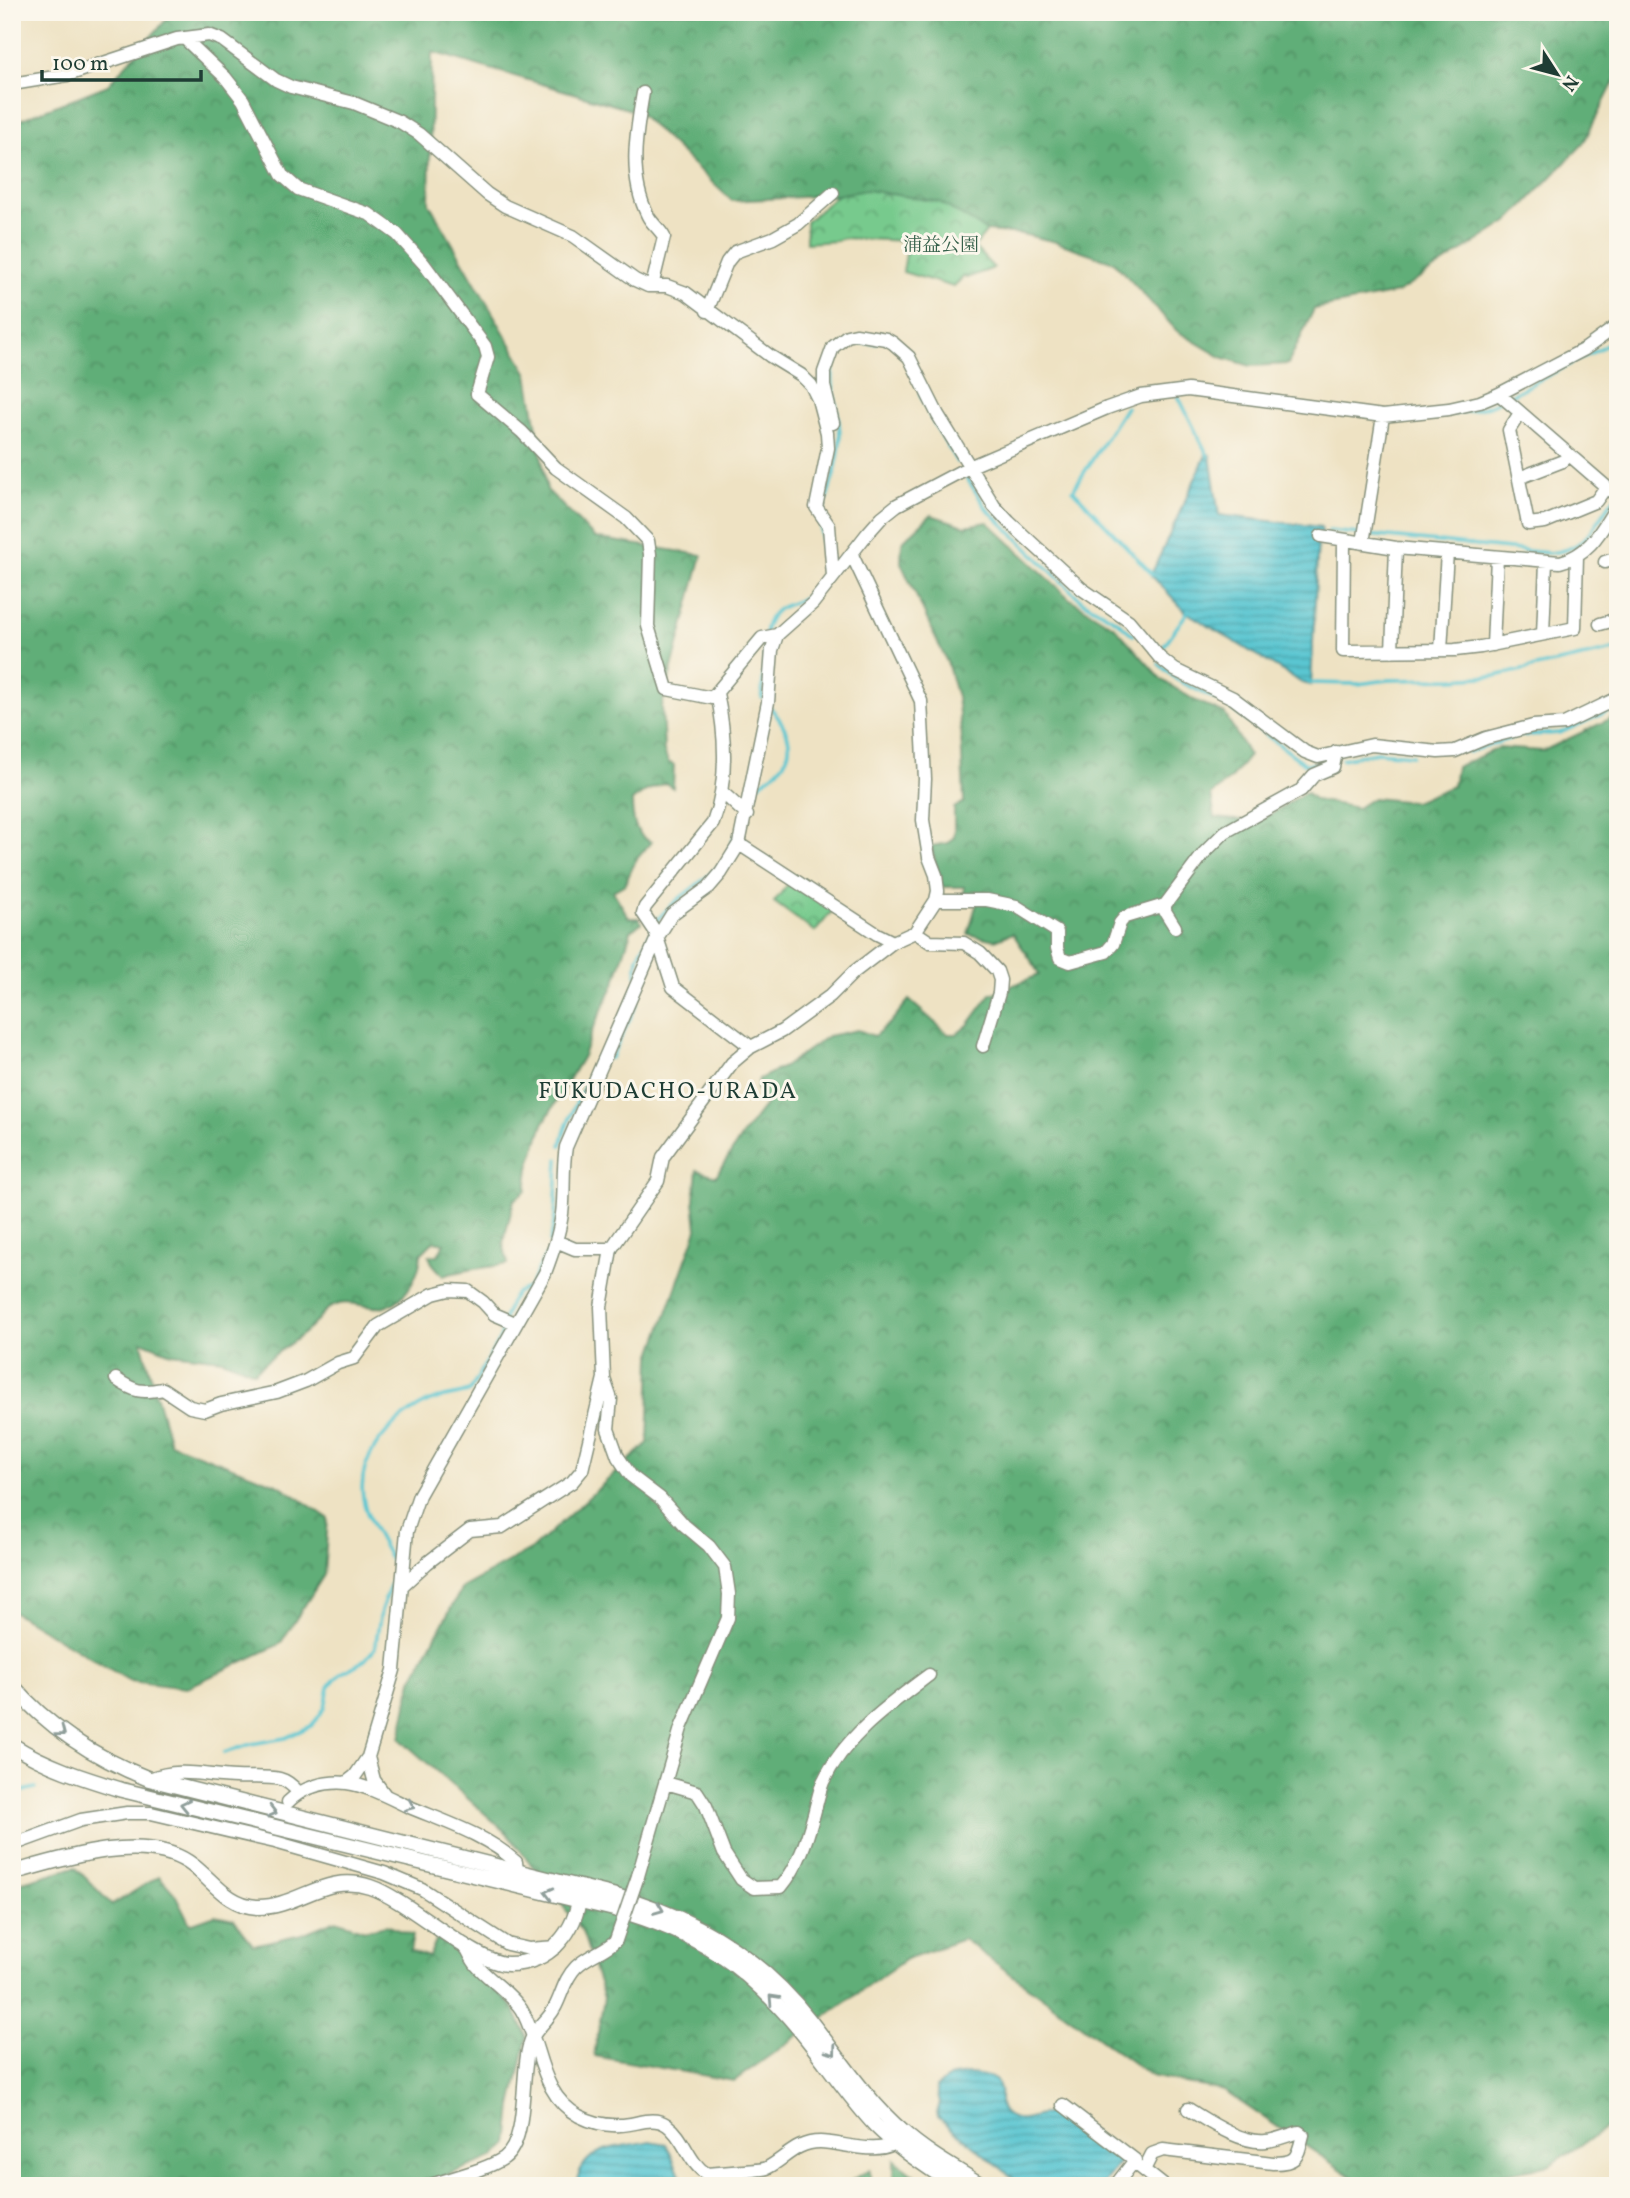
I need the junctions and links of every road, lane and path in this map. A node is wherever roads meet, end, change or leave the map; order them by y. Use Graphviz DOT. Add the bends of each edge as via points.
graph roads {
  1 [pos="184,38"];
  2 [pos="12,84"];
  3 [pos="643,93"];
  4 [pos="833,193"];
  5 [pos="652,286"];
  6 [pos="707,311"];
  7 [pos="1618,325"];
  8 [pos="1502,397"];
  9 [pos="1383,415"];
  10 [pos="1518,416"];
  11 [pos="828,448"];
  12 [pos="1567,457"];
  13 [pos="969,467"];
  14 [pos="1519,478"];
  15 [pos="1611,495"];
  16 [pos="1321,536"];
  17 [pos="1364,537"];
  18 [pos="1344,541"];
  19 [pos="1396,548"];
  20 [pos="1447,552"];
  21 [pos="852,555"];
  22 [pos="1577,556"];
  23 [pos="1497,557"];
  24 [pos="1618,558"];
  25 [pos="1546,562"];
  26 [pos="1605,562"];
  27 [pos="833,576"];
  28 [pos="1618,619"];
  29 [pos="1600,624"];
  30 [pos="1544,635"];
  31 [pos="770,636"];
  32 [pos="1493,645"];
  33 [pos="1441,650"];
  34 [pos="1391,651"];
  35 [pos="717,693"];
  36 [pos="1618,698"];
  37 [pos="1336,752"];
  38 [pos="723,793"];
  39 [pos="742,812"];
  40 [pos="739,844"];
  41 [pos="936,900"];
  42 [pos="1165,905"];
  43 [pos="1175,927"];
  44 [pos="654,932"];
  45 [pos="915,932"];
  46 [pos="893,942"];
  47 [pos="983,1046"];
  48 [pos="751,1047"];
  49 [pos="556,1241"];
  50 [pos="611,1249"];
  51 [pos="508,1320"];
  52 [pos="604,1378"];
  53 [pos="116,1379"];
  54 [pos="403,1585"];
  55 [pos="929,1675"];
  56 [pos="12,1685"];
  57 [pos="12,1745"];
  58 [pos="368,1757"];
  59 [pos="149,1779"];
  60 [pos="346,1783"];
  61 [pos="666,1783"];
  62 [pos="298,1792"];
  63 [pos="385,1795"];
  64 [pos="288,1802"];
  65 [pos="12,1844"];
  66 [pos="517,1871"];
  67 [pos="12,1873"];
  68 [pos="580,1894"];
  69 [pos="464,1944"];
  70 [pos="556,1947"];
  71 [pos="532,2038"];
  72 [pos="1063,2105"];
  73 [pos="1188,2109"];
  74 [pos="900,2138"];
  75 [pos="1128,2168"];
  76 [pos="1144,2170"];
  77 [pos="428,2186"];
  78 [pos="956,2186"];
  79 [pos="983,2186"];
  80 [pos="1115,2186"];
  81 [pos="1164,2186"];
  1 -- 2 [label="street" via="67,75"];
  1 -- 5 [label="street" via="209,35 222,40 291,87 354,103 400,122 505,206 573,236 635,280"];
  1 -- 35 [label="street" via="243,100 282,175 299,189 369,214 397,233 424,264 485,346 488,357 477,394 556,468 626,518 648,541 648,626 667,689 712,698"];
  3 -- 5 [label="street" via="636,130 636,179 649,219 664,237"];
  4 -- 6 [label="street" via="798,224 736,252 727,262"];
  5 -- 6 [label="street" via="678,289"];
  6 -- 11 [label="street" via="811,385 824,417"];
  7 -- 8 [label="street"];
  8 -- 9 [label="street" via="1449,409"];
  8 -- 10 [label="street"];
  9 -- 13 [label="street" via="1230,394 1167,391 1107,408"];
  9 -- 17 [label="street"];
  10 -- 12 [label="street"];
  10 -- 14 [label="street" via="1510,430"];
  11 -- 13 [label="street" via="834,422 824,372 833,347 856,334 886,339 903,349"];
  11 -- 27 [label="street" via="817,503 829,526"];
  12 -- 14 [label="street"];
  12 -- 15 [label="street"];
  13 -- 21 [label="street" via="897,505"];
  13 -- 37 [label="street" via="1009,522 1082,589 1129,621 1175,670 1233,698 1304,752 1318,757"];
  14 -- 15 [label="street" via="1528,524 1545,522"];
  15 -- 22 [label="street" via="1592,544"];
  16 -- 18 [label="street"];
  17 -- 18 [label="street"];
  17 -- 19 [label="street"];
  18 -- 34 [label="street" via="1343,651"];
  19 -- 20 [label="street"];
  19 -- 34 [label="street"];
  20 -- 23 [label="street"];
  20 -- 33 [label="street"];
  21 -- 27 [label="street"];
  21 -- 41 [label="street" via="921,701 923,820 936,875"];
  22 -- 25 [label="street"];
  22 -- 30 [label="street" via="1575,628"];
  23 -- 25 [label="street"];
  23 -- 32 [label="street"];
  24 -- 26 [label="street"];
  25 -- 30 [label="street"];
  27 -- 31 [label="street" via="813,603"];
  28 -- 29 [label="street"];
  30 -- 32 [label="street"];
  31 -- 35 [label="street"];
  31 -- 39 [label="street" via="767,704 751,789"];
  32 -- 33 [label="street"];
  33 -- 34 [label="street"];
  35 -- 38 [label="street" via="723,722"];
  36 -- 37 [label="street" via="1564,724 1533,726 1455,751 1372,745"];
  37 -- 42 [label="street" via="1333,767 1220,837"];
  38 -- 39 [label="street"];
  38 -- 44 [label="street" via="713,823 645,907 643,913"];
  39 -- 40 [label="street"];
  40 -- 44 [label="street" via="709,887"];
  40 -- 46 [label="street"];
  41 -- 42 [label="street" via="987,900 1016,906 1057,932 1059,958 1070,962 1106,952 1125,916"];
  41 -- 45 [label="street"];
  42 -- 43 [label="street"];
  44 -- 48 [label="street" via="673,987"];
  44 -- 49 [label="street" via="566,1147"];
  45 -- 46 [label="street"];
  45 -- 47 [label="street" via="930,942 964,943 997,971 999,993"];
  46 -- 48 [label="street" via="830,996"];
  48 -- 50 [label="street" via="732,1063 663,1157 658,1181"];
  49 -- 50 [label="street" via="575,1249"];
  49 -- 51 [label="street" via="545,1273"];
  50 -- 52 [label="street" via="601,1307"];
  51 -- 53 [label="street" via="468,1291 432,1294 378,1326 354,1358 277,1392 205,1410 190,1407 163,1389 144,1393"];
  51 -- 54 [label="street" via="419,1496 407,1531"];
  52 -- 54 [label="street" via="585,1464 572,1482 502,1527 470,1530"];
  52 -- 61 [label="street" via="611,1399 608,1429 618,1457 631,1476 660,1498 725,1567 728,1618 681,1727"];
  54 -- 58 [label="street" via="394,1670"];
  55 -- 61 [label="street" via="855,1736 834,1764 822,1784 807,1840 781,1887 754,1888 741,1879 697,1792"];
  56 -- 59 [label="street, one-way" via="71,1740"];
  68 -- 57 [label="street, one-way" via="122,1790 70,1775"];
  58 -- 60 [label="street"];
  58 -- 63 [label="street" via="374,1780"];
  59 -- 62 [label="street" via="167,1772 194,1771 279,1779"];
  59 -- 66 [label="street, one-way"];
  60 -- 62 [label="street"];
  60 -- 63 [label="street"];
  61 -- 71 [label="street, bridge" via="616,1940 575,1968 553,2011"];
  62 -- 64 [label="street"];
  63 -- 66 [label="street, one-way" via="489,1841 516,1861"];
  65 -- 70 [label="street" via="81,1820 150,1813 276,1840 384,1873 414,1885 507,1944 529,1949"];
  66 -- 68 [label="street"];
  67 -- 69 [label="street" via="99,1851 162,1850 187,1861 220,1891 245,1904 274,1905 328,1885 356,1884 383,1892"];
  68 -- 70 [label="street" via="568,1933"];
  68 -- 74 [label="street" via="647,1905 675,1915 757,1965 791,1999"];
  69 -- 70 [label="street" via="485,1958 506,1964 532,1961"];
  69 -- 71 [label="street" via="476,1966 519,2007"];
  71 -- 74 [label="street" via="554,2092 576,2115 596,2123 650,2120 666,2124 696,2168 707,2174 764,2169 796,2146 819,2142 869,2149"];
  71 -- 77 [label="street" via="515,2143 506,2157"];
  72 -- 75 [label="street" via="1135,2160"];
  73 -- 76 [label="street" via="1219,2128 1256,2141 1299,2132 1303,2135 1298,2153 1289,2163 1273,2164 1163,2150 1152,2154"];
  74 -- 78 [label="street"];
  74 -- 79 [label="street"];
  75 -- 76 [label="street"];
  75 -- 80 [label="street"];
  76 -- 81 [label="street"];
}
